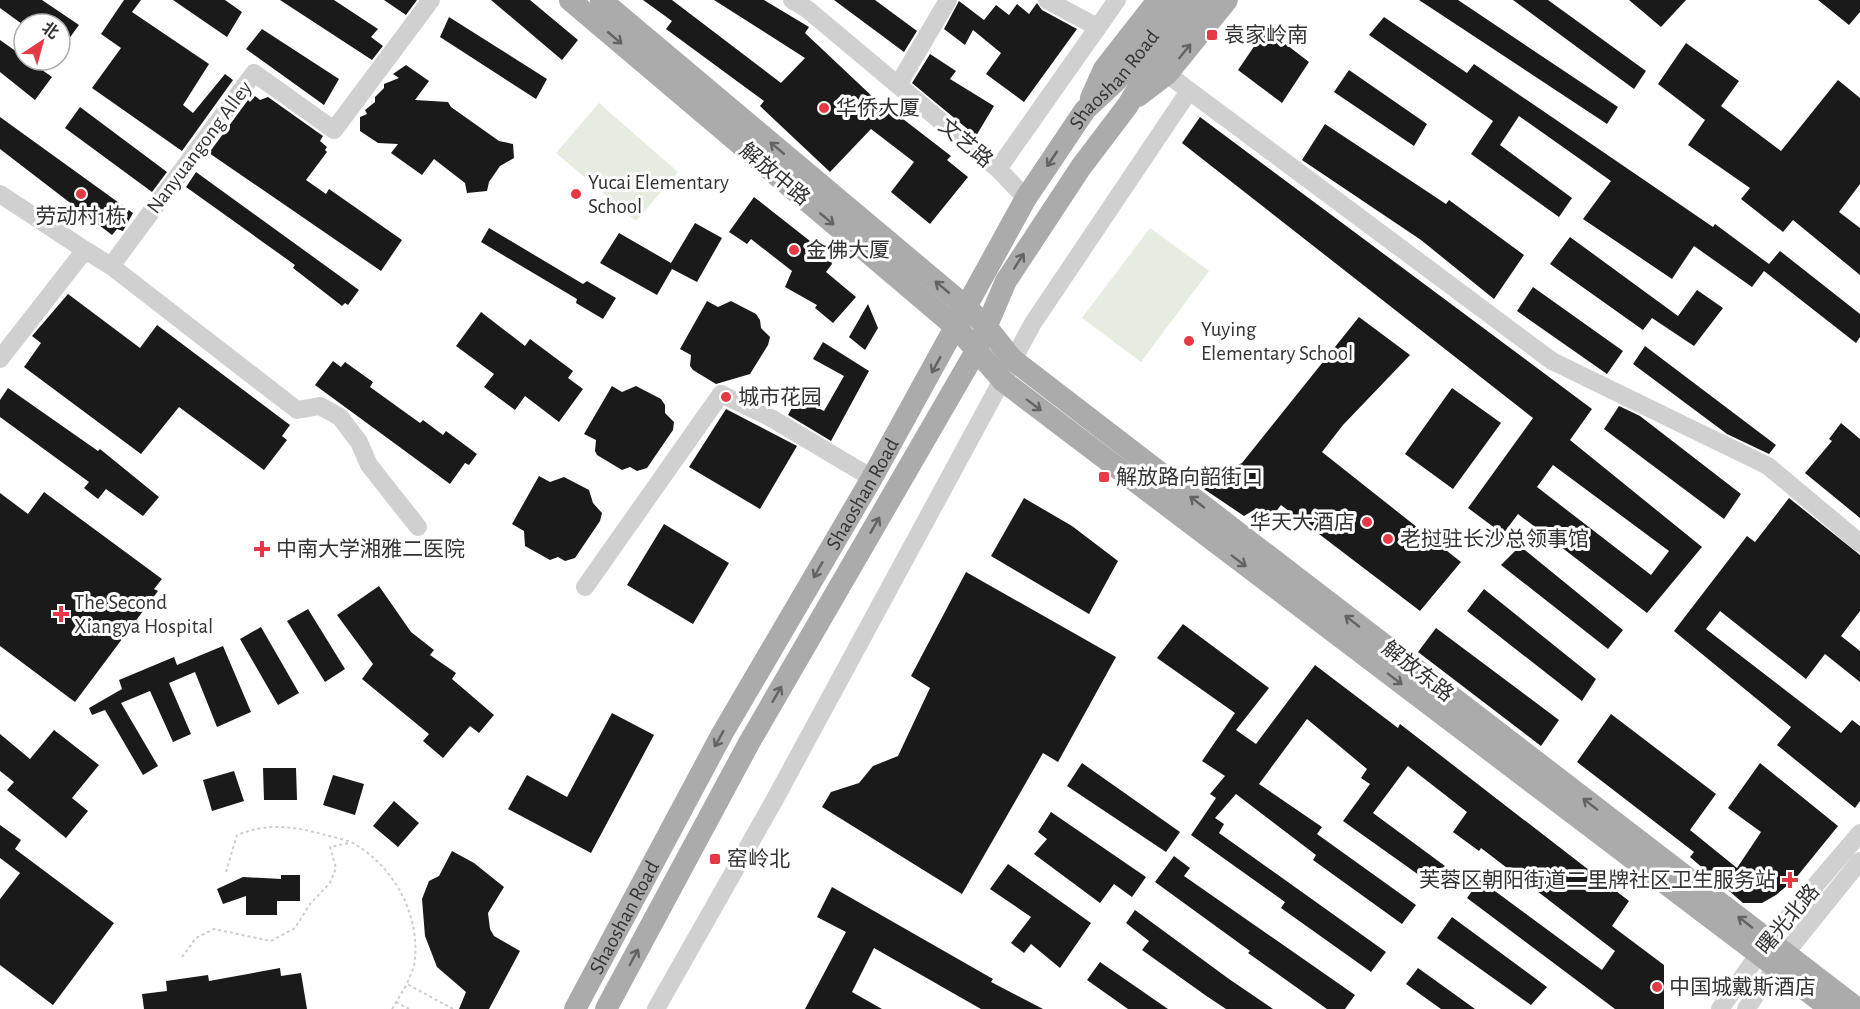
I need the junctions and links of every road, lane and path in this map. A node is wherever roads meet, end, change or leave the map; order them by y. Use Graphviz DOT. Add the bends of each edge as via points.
graph roads {
  1 [pos="432,0"];
  2 [pos="570,0"];
  3 [pos="601,0"];
  4 [pos="792,0"];
  5 [pos="948,0"];
  6 [pos="1047,0"];
  7 [pos="1117,0"];
  8 [pos="1158,0"];
  9 [pos="1180,0"];
  10 [pos="1221,2"];
  11 [pos="1097,27"];
  12 [pos="1167,74"];
  13 [pos="898,85"];
  14 [pos="1189,91"];
  15 [pos="1128,105"];
  16 [pos="1085,110"];
  17 [pos="998,169"];
  18 [pos="0,194"];
  19 [pos="1026,198"];
  20 [pos="85,250"];
  21 [pos="111,266"];
  22 [pos="965,306"];
  23 [pos="986,326"];
  24 [pos="957,328"];
  25 [pos="976,351"];
  26 [pos="0,359"];
  27 [pos="1012,359"];
  28 [pos="1003,381"];
  29 [pos="872,478"];
  30 [pos="418,526"];
  31 [pos="1860,543"];
  32 [pos="585,587"];
  33 [pos="1860,833"];
  34 [pos="352,843"];
  35 [pos="1856,859"];
  36 [pos="226,872"];
  37 [pos="1772,954"];
  38 [pos="182,957"];
  39 [pos="407,984"];
  40 [pos="396,1002"];
  41 [pos="392,1009"];
  42 [pos="409,1009"];
  43 [pos="453,1009"];
  44 [pos="575,1009"];
  45 [pos="606,1009"];
  46 [pos="656,1009"];
  47 [pos="1720,1009"];
  48 [pos="1746,1009"];
  49 [pos="1831,1009"];
  50 [pos="1858,1009"];
  1 -- 21 [label="street, Nanyuangong Alley" via="334,130 255,73"];
  2 -- 24 [label="main road, 解放中路, one-way"];
  22 -- 3 [label="main road, 解放中路, one-way"];
  4 -- 13 [label="street, 文艺路"];
  5 -- 13 [label="street"];
  6 -- 11 [label="street"];
  7 -- 11 [label="street"];
  8 -- 16 [label="main road" via="1104,69"];
  9 -- 16 [label="main road, Shaoshan Road" via="1116,81"];
  12 -- 10 [label="main road, one-way"];
  10 -- 15 [label="main road" via="1152,64"];
  11 -- 17 [label="street"];
  12 -- 14 [label="street"];
  12 -- 15 [label="main road"];
  13 -- 17 [label="street, 文艺路"];
  14 -- 27 [label="street"];
  14 -- 31 [label="street" via="1552,361 1767,466"];
  23 -- 15 [label="main road, Shaoshan Road, one-way" via="1006,281 1081,167"];
  16 -- 19 [label="main road, Shaoshan Road, one-way"];
  17 -- 19 [label="street, 文艺路"];
  18 -- 20 [label="street"];
  19 -- 22 [label="main road, Shaoshan Road"];
  20 -- 21 [label="street"];
  20 -- 26 [label="street"];
  21 -- 30 [label="street" via="297,410 320,406 340,417 359,442 369,465"];
  22 -- 23 [label="main road, 解放中路"];
  22 -- 24 [label="main road, Shaoshan Road"];
  23 -- 25 [label="main road, Shaoshan Road"];
  23 -- 27 [label="main road, 解放东路"];
  24 -- 25 [label="main road, 解放中路"];
  24 -- 29 [label="main road, Shaoshan Road, one-way"];
  25 -- 28 [label="main road, 解放东路"];
  45 -- 25 [label="main road, Shaoshan Road, one-way" via="749,743"];
  27 -- 28 [label="street"];
  37 -- 27 [label="main road, 解放东路, one-way"];
  28 -- 37 [label="main road, 解放东路, one-way"];
  28 -- 46 [label="street"];
  29 -- 32 [label="street" via="771,418 721,394"];
  29 -- 44 [label="main road, Shaoshan Road, one-way" via="722,734"];
  33 -- 35 [label="street, 曙光北路"];
  34 -- 36 [label="path" via="303,828 251,829 237,835"];
  34 -- 38 [label="path" via="330,847 336,868 330,883 294,928 271,941 214,928 196,938"];
  34 -- 39 [label="path" via="392,878 407,904 416,960"];
  35 -- 37 [label="street, 曙光北路"];
  37 -- 47 [label="street, 曙光北路"];
  37 -- 48 [label="street, 曙光北路"];
  37 -- 49 [label="main road, 解放东路"];
  37 -- 50 [label="main road, 解放东路"];
  39 -- 40 [label="path"];
  39 -- 43 [label="path"];
  40 -- 41 [label="path"];
  40 -- 42 [label="path"];
}
